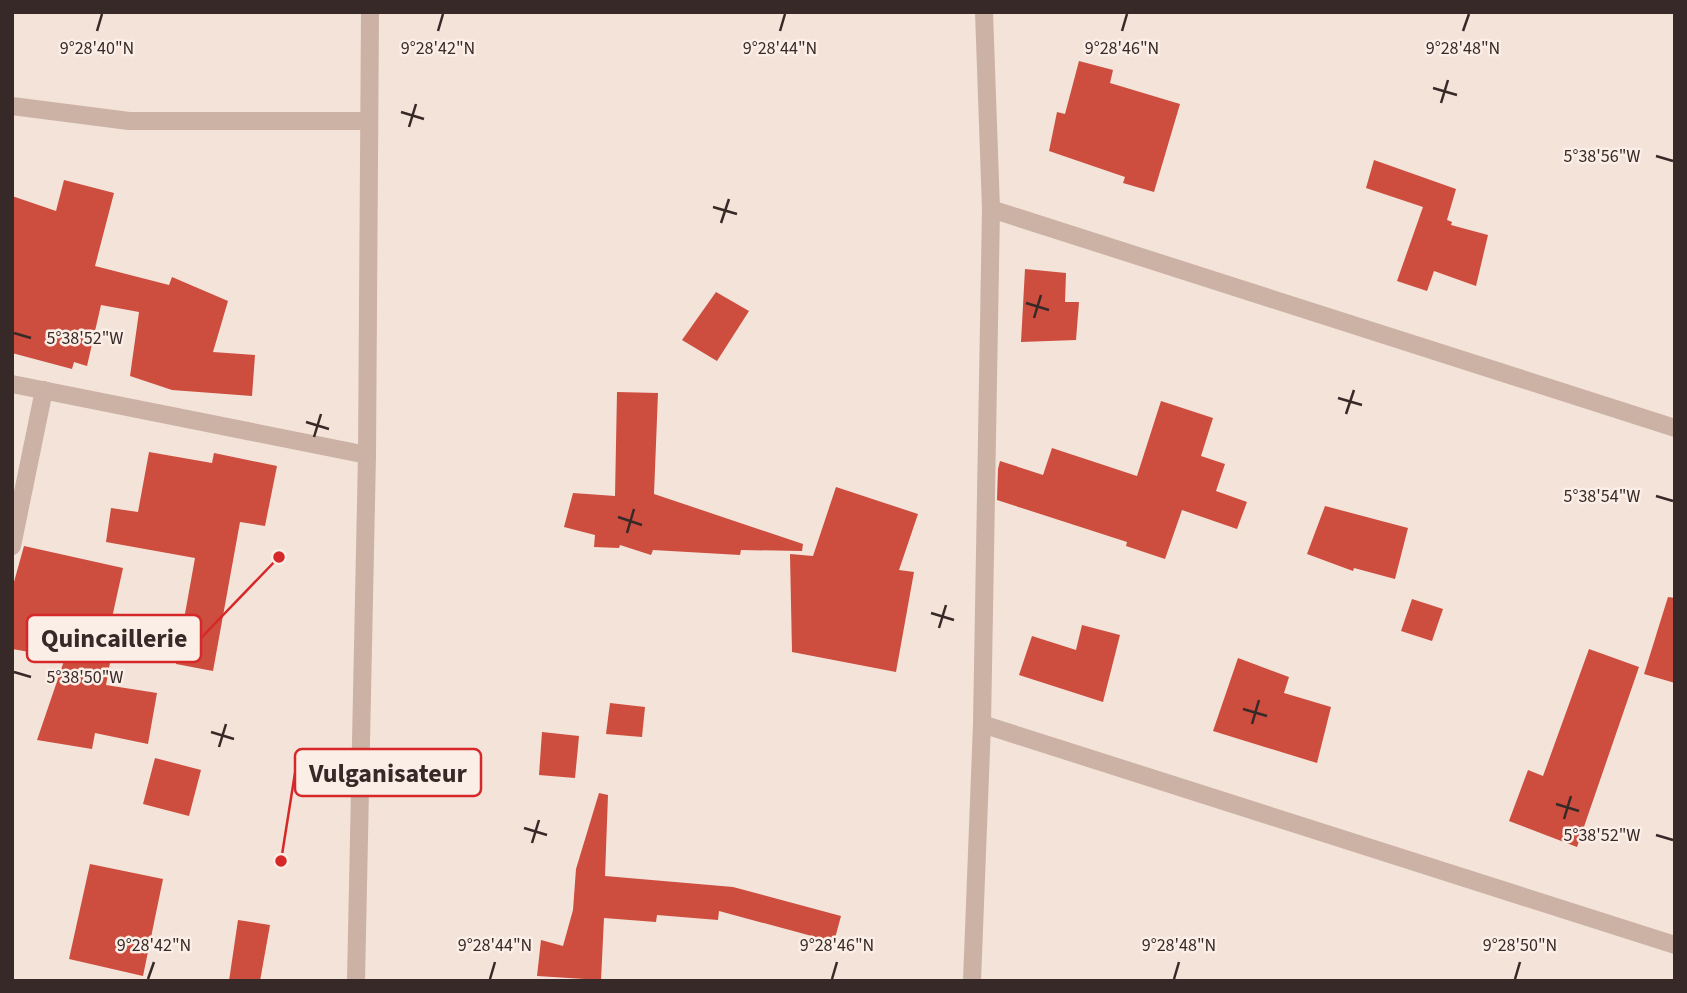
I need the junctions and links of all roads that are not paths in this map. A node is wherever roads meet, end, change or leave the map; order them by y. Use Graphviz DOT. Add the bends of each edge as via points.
graph roads {
  1 [pos="370,12"];
  2 [pos="984,12"];
  3 [pos="12,107"];
  4 [pos="369,121"];
  5 [pos="991,209"];
  6 [pos="12,384"];
  7 [pos="44,390"];
  8 [pos="1675,428"];
  9 [pos="367,454"];
  10 [pos="12,546"];
  11 [pos="982,724"];
  12 [pos="1675,946"];
  13 [pos="356,981"];
  14 [pos="972,981"];
  1 -- 4 [label="street"];
  2 -- 5 [label="street"];
  3 -- 4 [label="street" via="129,121"];
  4 -- 9 [label="street"];
  5 -- 8 [label="street"];
  5 -- 11 [label="street"];
  6 -- 7 [label="street"];
  7 -- 9 [label="street"];
  7 -- 10 [label="street"];
  9 -- 13 [label="street"];
  11 -- 12 [label="street"];
  11 -- 14 [label="street"];
}
